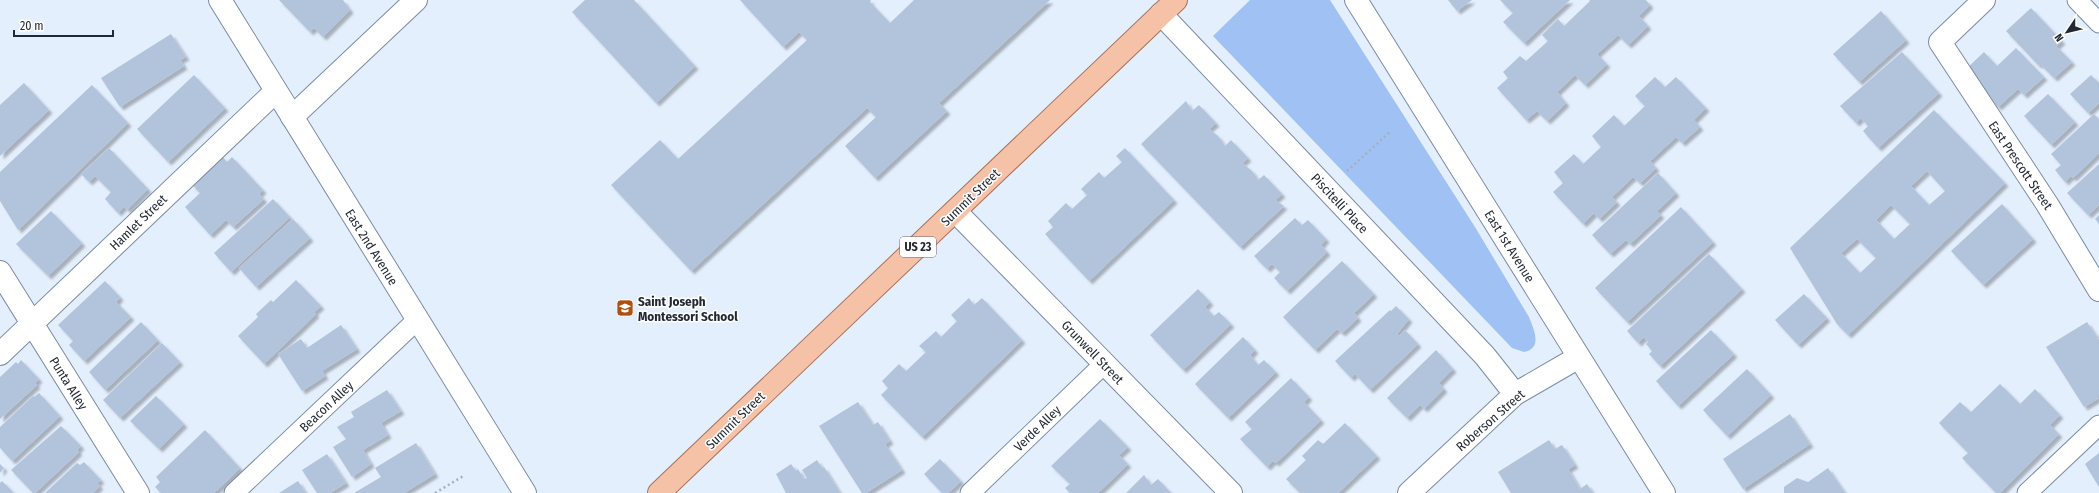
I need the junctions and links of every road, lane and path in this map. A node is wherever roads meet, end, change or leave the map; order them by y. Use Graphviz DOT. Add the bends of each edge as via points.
graph roads {
  1 [pos="220,0"];
  2 [pos="416,0"];
  3 [pos="1356,0"];
  4 [pos="1984,0"];
  5 [pos="2077,0"];
  6 [pos="1169,7"];
  7 [pos="2099,23"];
  8 [pos="276,90"];
  9 [pos="292,117"];
  10 [pos="1390,132"];
  11 [pos="1344,174"];
  12 [pos="955,211"];
  13 [pos="0,272"];
  14 [pos="2099,290"];
  15 [pos="417,320"];
  16 [pos="32,324"];
  17 [pos="0,354"];
  18 [pos="1579,357"];
  19 [pos="1105,364"];
  20 [pos="1514,394"];
  21 [pos="2099,425"];
  22 [pos="465,475"];
  23 [pos="138,493"];
  24 [pos="234,493"];
  25 [pos="435,493"];
  26 [pos="525,493"];
  27 [pos="659,493"];
  28 [pos="970,493"];
  29 [pos="1231,493"];
  30 [pos="1409,493"];
  31 [pos="1664,493"];
  32 [pos="2027,493"];
  1 -- 8 [label="street, East 2nd Avenue"];
  2 -- 9 [label="street"];
  3 -- 18 [label="street, East 1st Avenue"];
  4 -- 14 [label="street, East Prescott Street" via="1940,42 2047,204"];
  5 -- 7 [label="lane"];
  6 -- 12 [label="main road, Summit Street / US 23"];
  6 -- 20 [label="street, Piscitelli Place" via="1485,356"];
  8 -- 9 [label="street, East 2nd Avenue"];
  8 -- 16 [label="street, Hamlet Street"];
  9 -- 15 [label="street, East 2nd Avenue"];
  10 -- 11 [label="path"];
  12 -- 19 [label="street, Grunwell Street"];
  12 -- 27 [label="main road, Summit Street / US 23"];
  13 -- 16 [label="street, Punta Alley"];
  15 -- 24 [label="lane, Beacon Alley"];
  15 -- 26 [label="street, East 2nd Avenue"];
  16 -- 17 [label="street, Hamlet Street"];
  16 -- 23 [label="street, Punta Alley"];
  18 -- 20 [label="street, Roberson Street"];
  18 -- 31 [label="street, East 1st Avenue"];
  19 -- 28 [label="lane, Verde Alley"];
  19 -- 29 [label="street, Grunwell Street"];
  20 -- 30 [label="street, Roberson Street"];
  21 -- 32 [label="lane"];
  22 -- 25 [label="path"];
}
